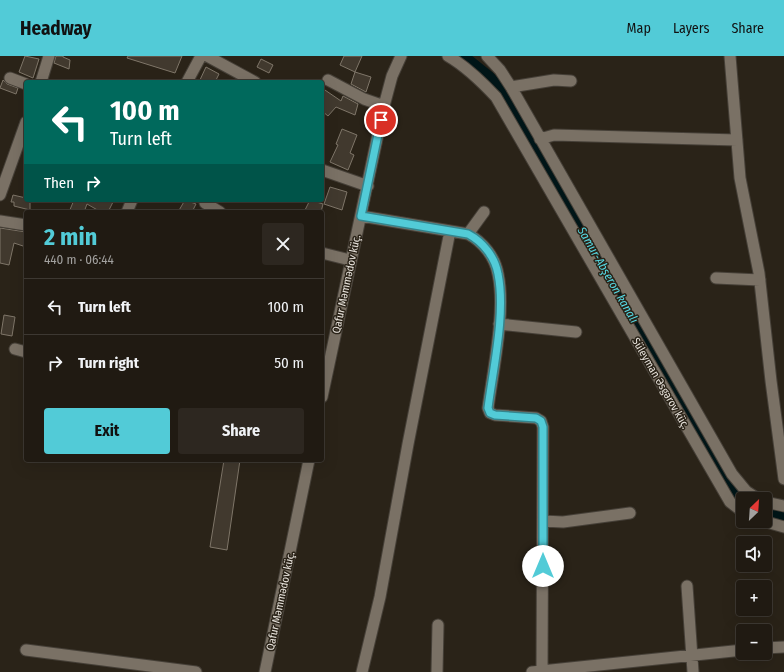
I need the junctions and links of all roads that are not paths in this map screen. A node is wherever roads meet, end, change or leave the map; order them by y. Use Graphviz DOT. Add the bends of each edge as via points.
graph roads {
  1 [pos="50,56"];
  2 [pos="201,56"];
  3 [pos="207,56"];
  4 [pos="401,56"];
  5 [pos="448,56"];
  6 [pos="487,56"];
  7 [pos="730,56"];
  8 [pos="10,78"];
  9 [pos="43,80"];
  10 [pos="188,80"];
  11 [pos="251,80"];
  12 [pos="328,80"];
  13 [pos="571,81"];
  14 [pos="24,83"];
  15 [pos="511,87"];
  16 [pos="384,106"];
  17 [pos="24,128"];
  18 [pos="540,139"];
  19 [pos="737,140"];
  20 [pos="324,171"];
  21 [pos="368,186"];
  22 [pos="0,195"];
  23 [pos="205,203"];
  24 [pos="217,210"];
  25 [pos="484,212"];
  26 [pos="361,216"];
  27 [pos="0,223"];
  28 [pos="24,225"];
  29 [pos="450,231"];
  30 [pos="468,234"];
  31 [pos="324,254"];
  32 [pos="350,260"];
  33 [pos="716,278"];
  34 [pos="760,280"];
  35 [pos="499,324"];
  36 [pos="576,332"];
  37 [pos="14,349"];
  38 [pos="24,352"];
  39 [pos="324,387"];
  40 [pos="309,462"];
  41 [pos="784,479"];
  42 [pos="748,492"];
  43 [pos="772,503"];
  44 [pos="784,506"];
  45 [pos="736,507"];
  46 [pos="630,513"];
  47 [pos="543,521"];
  48 [pos="772,524"];
  49 [pos="784,527"];
  50 [pos="687,586"];
  51 [pos="438,625"];
  52 [pos="784,647"];
  53 [pos="772,648"];
  54 [pos="26,650"];
  55 [pos="736,651"];
  56 [pos="691,655"];
  57 [pos="196,672"];
  58 [pos="265,672"];
  59 [pos="362,672"];
  60 [pos="437,672"];
  61 [pos="537,672"];
  62 [pos="693,672"];
  1 -- 9 [label="street"];
  2 -- 10 [label="street"];
  3 -- 11 [label="street"];
  4 -- 16 [label="street, Qafur Məmmədov küç." via="392,76"];
  5 -- 45 [label="street, Süleyman Əsgərov küç." via="481,81 496,97 730,502"];
  6 -- 15 [label="street, Süleyman Əsgərov küç."];
  7 -- 19 [label="street"];
  8 -- 14 [label="street"];
  12 -- 16 [label="street" via="364,100"];
  13 -- 15 [label="street" via="554,80"];
  15 -- 18 [label="street, Süleyman Əsgərov küç."];
  16 -- 21 [label="street, Qafur Məmmədov küç."];
  17 -- 22 [label="street"];
  18 -- 19 [label="street" via="554,135"];
  18 -- 42 [label="street, Süleyman Əsgərov küç." via="732,474"];
  19 -- 34 [label="street" via="740,178"];
  20 -- 21 [label="street"];
  21 -- 26 [label="street, Qafur Məmmədov küç."];
  23 -- 24 [label="street"];
  25 -- 30 [label="street"];
  26 -- 29 [label="street"];
  26 -- 32 [label="street, Qafur Məmmədov küç."];
  27 -- 28 [label="street"];
  29 -- 30 [label="street"];
  29 -- 59 [label="street" via="380,597"];
  30 -- 35 [label="street" via="482,243 493,259 498,273 501,291"];
  31 -- 32 [label="street"];
  32 -- 39 [label="street, Qafur Məmmədov küç."];
  33 -- 34 [label="street"];
  34 -- 41 [label="street"];
  35 -- 36 [label="street"];
  35 -- 47 [label="street" via="488,408 490,413 495,415 530,416 541,421"];
  37 -- 38 [label="street"];
  40 -- 58 [label="street, Qafur Məmmədov küç."];
  43 -- 44 [label="street"];
  46 -- 47 [label="street" via="563,522"];
  47 -- 61 [label="street"];
  48 -- 49 [label="street"];
  50 -- 56 [label="street"];
  51 -- 60 [label="street"];
  52 -- 53 [label="street"];
  54 -- 57 [label="street"];
  55 -- 56 [label="street"];
  56 -- 61 [label="street"];
  56 -- 62 [label="street"];
}
